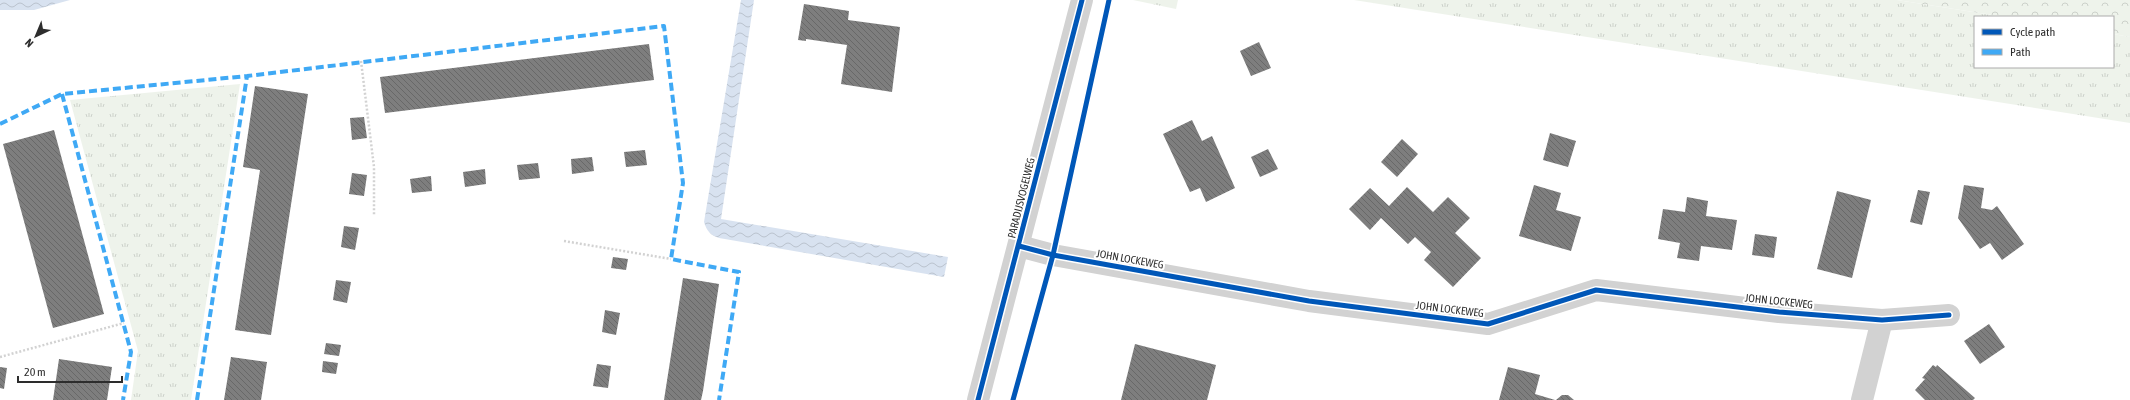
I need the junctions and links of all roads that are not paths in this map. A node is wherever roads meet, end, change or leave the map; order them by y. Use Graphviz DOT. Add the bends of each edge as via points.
graph roads {
  1 [pos="1082,0"];
  2 [pos="1019,246"];
  3 [pos="1949,315"];
  4 [pos="1882,320"];
  5 [pos="978,400"];
  6 [pos="1862,400"];
  1 -- 2 [label="street, PARADIJSVOGELWEG"];
  2 -- 4 [label="street, JOHN LOCKEWEG" via="1053,255 1310,302 1488,324 1596,290 1779,312"];
  2 -- 5 [label="street, PARADIJSVOGELWEG"];
  3 -- 4 [label="street, JOHN LOCKEWEG"];
  4 -- 6 [label="street"];
}
